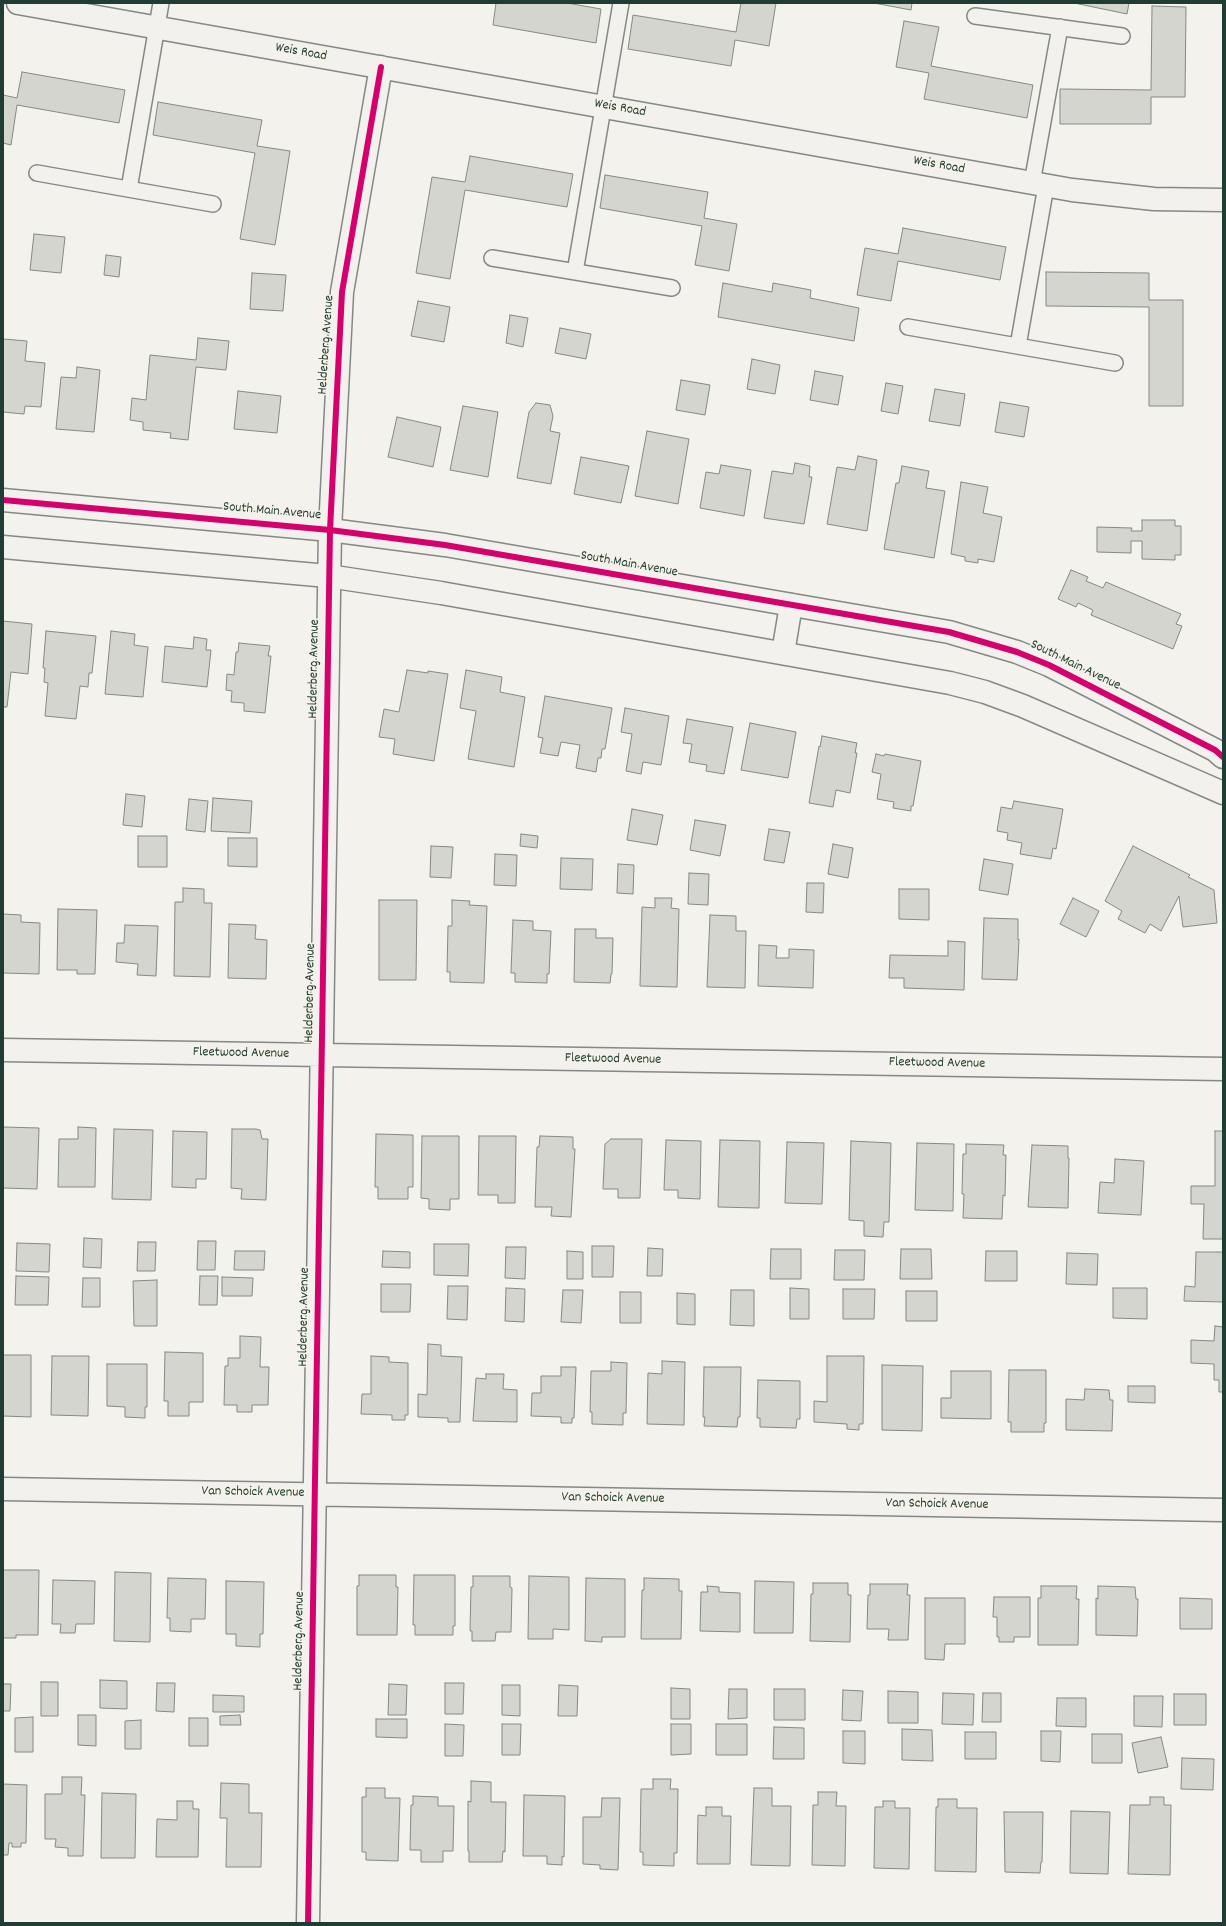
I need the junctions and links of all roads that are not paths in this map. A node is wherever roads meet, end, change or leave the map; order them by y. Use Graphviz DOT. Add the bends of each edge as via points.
graph roads {
  1 [pos="18,3"];
  2 [pos="161,3"];
  3 [pos="621,3"];
  4 [pos="976,16"];
  5 [pos="157,27"];
  6 [pos="1060,27"];
  7 [pos="1122,36"];
  8 [pos="381,67"];
  9 [pos="603,106"];
  10 [pos="37,173"];
  11 [pos="1039,184"];
  12 [pos="129,189"];
  13 [pos="1223,200"];
  14 [pos="213,204"];
  15 [pos="492,258"];
  16 [pos="575,272"];
  17 [pos="672,288"];
  18 [pos="908,327"];
  19 [pos="1018,346"];
  20 [pos="1115,363"];
  21 [pos="3,500"];
  22 [pos="330,530"];
  23 [pos="3,547"];
  24 [pos="328,576"];
  25 [pos="791,605"];
  26 [pos="783,653"];
  27 [pos="1223,756"];
  28 [pos="1223,793"];
  29 [pos="3,1050"];
  30 [pos="322,1055"];
  31 [pos="1223,1069"];
  32 [pos="3,1490"];
  33 [pos="314,1494"];
  34 [pos="1223,1510"];
  35 [pos="308,1923"];
  1 -- 5 [label="street, Weis Road"];
  2 -- 5 [label="lane"];
  3 -- 9 [label="lane"];
  4 -- 6 [label="lane"];
  5 -- 8 [label="street, Weis Road"];
  5 -- 12 [label="lane"];
  6 -- 7 [label="lane"];
  6 -- 11 [label="lane"];
  8 -- 9 [label="street, Weis Road"];
  8 -- 22 [label="street, Helderberg Avenue" via="342,292"];
  9 -- 11 [label="street, Weis Road"];
  9 -- 16 [label="lane"];
  10 -- 12 [label="lane"];
  11 -- 13 [label="street, Weis Road" via="1115,196"];
  11 -- 19 [label="lane"];
  12 -- 14 [label="lane"];
  15 -- 16 [label="lane"];
  16 -- 17 [label="lane"];
  18 -- 19 [label="lane"];
  19 -- 20 [label="lane"];
  21 -- 22 [label="street, South Main Avenue"];
  22 -- 24 [label="street, Helderberg Avenue"];
  22 -- 25 [label="street, South Main Avenue" via="445,545"];
  23 -- 24 [label="street"];
  24 -- 26 [label="street" via="441,593"];
  24 -- 30 [label="street, Helderberg Avenue"];
  25 -- 26 [label="street"];
  25 -- 27 [label="street, South Main Avenue" via="949,632 1017,652 1070,676"];
  26 -- 28 [label="street" via="950,683 985,692"];
  29 -- 30 [label="street, Fleetwood Avenue"];
  30 -- 31 [label="street, Fleetwood Avenue"];
  30 -- 33 [label="street, Helderberg Avenue"];
  32 -- 33 [label="street, Van Schoick Avenue"];
  33 -- 34 [label="street, Van Schoick Avenue"];
  33 -- 35 [label="street, Helderberg Avenue"];
}
